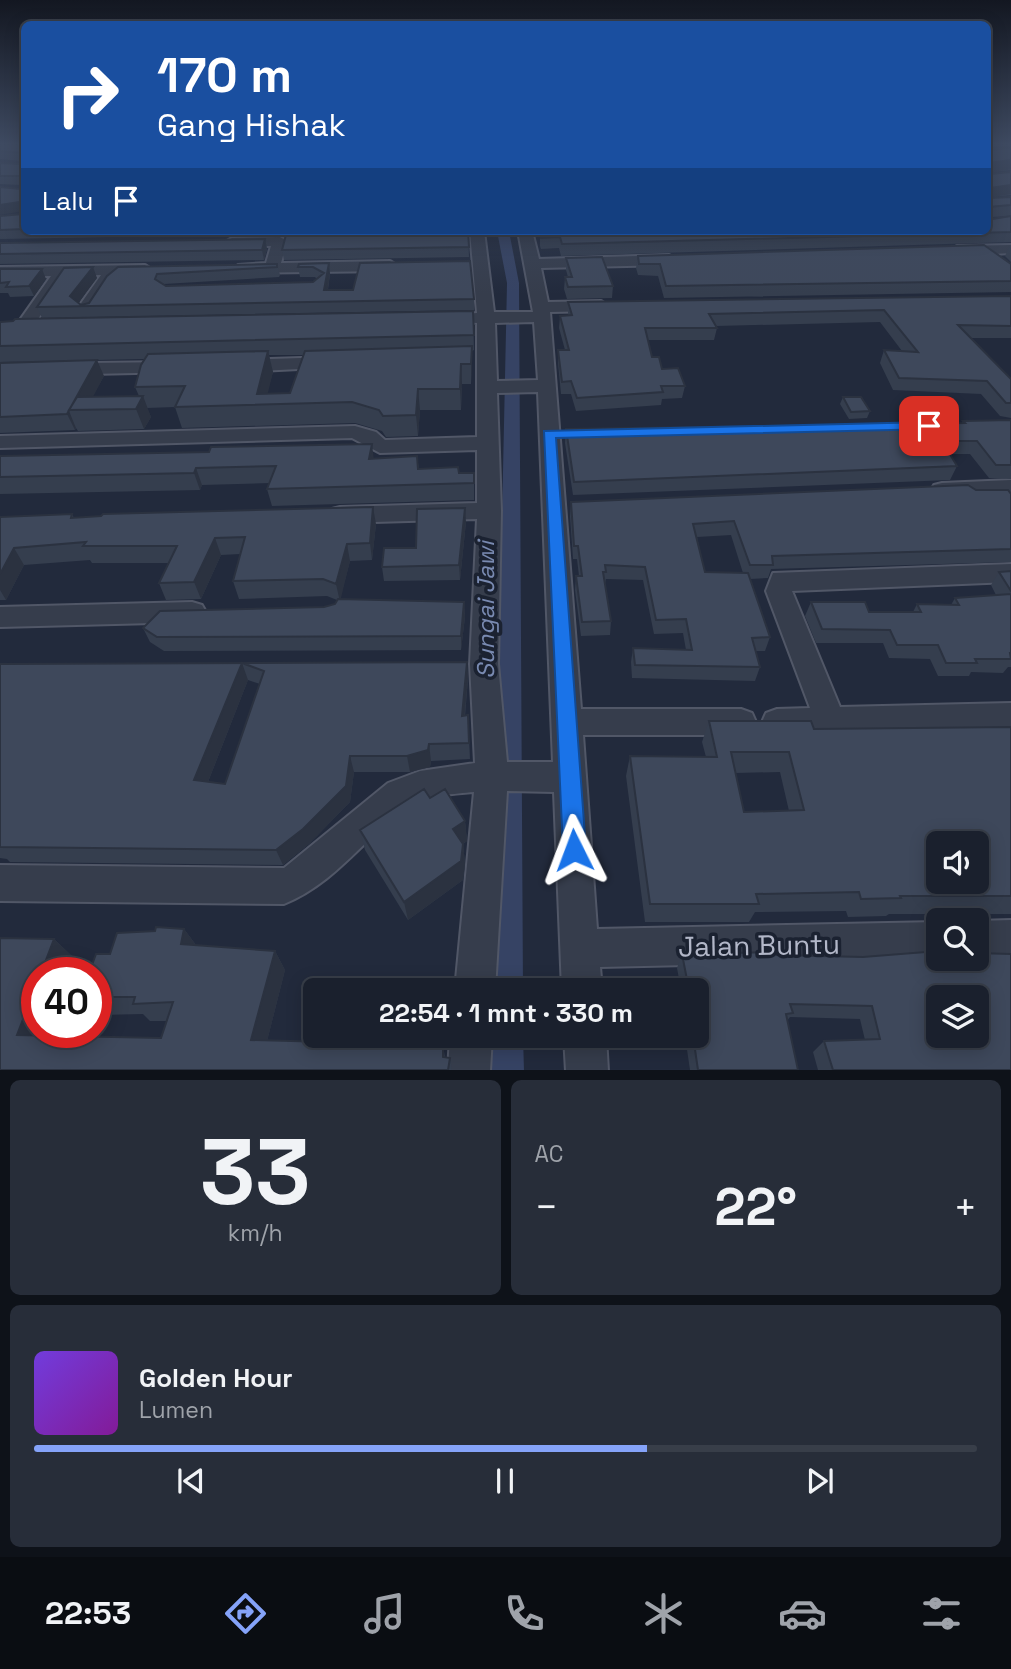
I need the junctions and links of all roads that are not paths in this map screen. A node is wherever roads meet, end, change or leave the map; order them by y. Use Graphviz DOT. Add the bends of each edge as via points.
graph roads {
  1 [pos="477,235"];
  2 [pos="221,242"];
  3 [pos="531,243"];
  4 [pos="1011,249"];
  5 [pos="984,250"];
  6 [pos="943,251"];
  7 [pos="683,259"];
  8 [pos="1002,265"];
  9 [pos="400,266"];
  10 [pos="272,268"];
  11 [pos="292,268"];
  12 [pos="233,269"];
  13 [pos="155,270"];
  14 [pos="117,271"];
  15 [pos="0,272"];
  16 [pos="62,272"];
  17 [pos="288,285"];
  18 [pos="624,306"];
  19 [pos="85,309"];
  20 [pos="538,313"];
  21 [pos="493,318"];
  22 [pos="459,319"];
  23 [pos="69,328"];
  24 [pos="349,363"];
  25 [pos="225,366"];
  26 [pos="197,367"];
  27 [pos="0,370"];
  28 [pos="538,386"];
  29 [pos="489,387"];
  30 [pos="548,434"];
  31 [pos="576,434"];
  32 [pos="0,442"];
  33 [pos="488,443"];
  34 [pos="1011,487"];
  35 [pos="914,491"];
  36 [pos="583,505"];
  37 [pos="555,506"];
  38 [pos="489,511"];
  39 [pos="322,515"];
  40 [pos="1011,573"];
  41 [pos="218,612"];
  42 [pos="0,617"];
  43 [pos="1011,716"];
  44 [pos="565,722"];
  45 [pos="831,722"];
  46 [pos="496,775"];
  47 [pos="560,777"];
  48 [pos="0,883"];
  49 [pos="1011,939"];
  50 [pos="989,940"];
  51 [pos="926,941"];
  52 [pos="580,948"];
  53 [pos="476,978"];
  54 [pos="581,978"];
  55 [pos="470,1048"];
  56 [pos="586,1048"];
  57 [pos="468,1070"];
  58 [pos="587,1070"];
  1 -- 21 [label="street" via="475,265"];
  2 -- 10 [label="street" via="280,241"];
  3 -- 7 [label="street"];
  3 -- 20 [label="street"];
  4 -- 5 [label="street"];
  5 -- 6 [label="street"];
  5 -- 8 [label="street"];
  9 -- 11 [label="street"];
  10 -- 11 [label="street"];
  10 -- 12 [label="street"];
  11 -- 17 [label="street"];
  13 -- 14 [label="street"];
  14 -- 16 [label="street"];
  14 -- 19 [label="street" via="103,282"];
  15 -- 16 [label="street"];
  16 -- 23 [label="street" via="24,327"];
  18 -- 20 [label="street"];
  20 -- 21 [label="street"];
  20 -- 28 [label="street"];
  21 -- 22 [label="street"];
  21 -- 29 [label="street" via="479,359"];
  24 -- 25 [label="street"];
  26 -- 27 [label="street"];
  28 -- 29 [label="street"];
  28 -- 30 [label="street"];
  29 -- 33 [label="street"];
  30 -- 31 [label="street"];
  30 -- 37 [label="street"];
  32 -- 33 [label="street" via="355,432 380,447"];
  33 -- 38 [label="street"];
  34 -- 35 [label="street"];
  36 -- 37 [label="street"];
  37 -- 44 [label="street"];
  38 -- 39 [label="street"];
  38 -- 46 [label="street" via="470,664"];
  40 -- 45 [label="street" via="782,580 779,591"];
  41 -- 42 [label="street"];
  43 -- 45 [label="street"];
  44 -- 45 [label="street"];
  44 -- 47 [label="street"];
  46 -- 47 [label="street"];
  46 -- 48 [label="street" via="420,785 400,794 299,880 284,886"];
  46 -- 53 [label="street"];
  47 -- 52 [label="street"];
  49 -- 50 [label="street"];
  51 -- 52 [label="street, Jalan Buntu"];
  52 -- 54 [label="street"];
  55 -- 57 [label="street"];
  56 -- 58 [label="street"];
}
